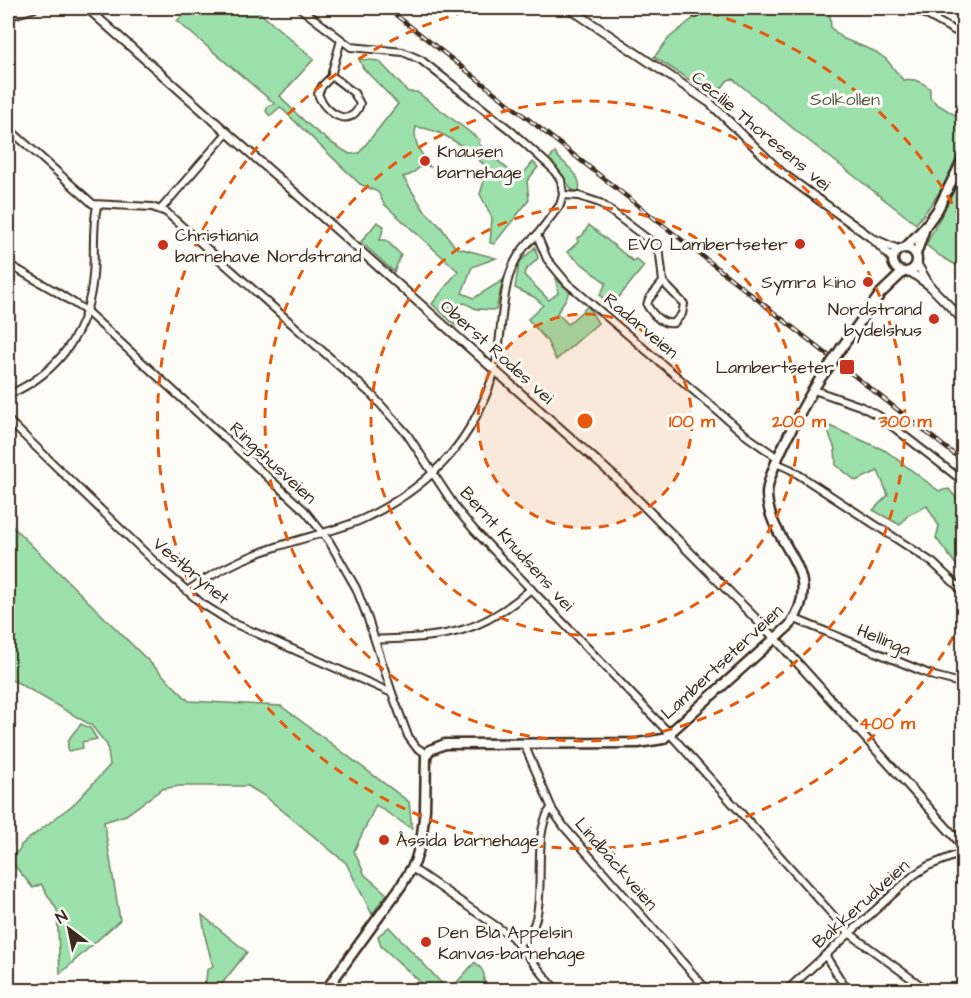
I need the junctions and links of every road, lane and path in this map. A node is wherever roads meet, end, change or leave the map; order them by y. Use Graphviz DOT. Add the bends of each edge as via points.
graph roads {
  1 [pos="34,8"];
  2 [pos="87,8"];
  3 [pos="300,8"];
  4 [pos="569,8"];
  5 [pos="703,8"];
  6 [pos="914,8"];
  7 [pos="696,14"];
  8 [pos="8,16"];
  9 [pos="963,36"];
  10 [pos="341,40"];
  11 [pos="332,76"];
  12 [pos="8,128"];
  13 [pos="227,133"];
  14 [pos="963,157"];
  15 [pos="563,195"];
  16 [pos="97,206"];
  17 [pos="161,209"];
  18 [pos="926,227"];
  19 [pos="537,235"];
  20 [pos="873,239"];
  21 [pos="902,249"];
  22 [pos="915,254"];
  23 [pos="894,263"];
  24 [pos="8,264"];
  25 [pos="917,264"];
  26 [pos="906,272"];
  27 [pos="663,282"];
  28 [pos="930,286"];
  29 [pos="885,288"];
  30 [pos="86,312"];
  31 [pos="963,321"];
  32 [pos="494,370"];
  33 [pos="814,390"];
  34 [pos="8,395"];
  35 [pos="8,420"];
  36 [pos="777,461"];
  37 [pos="433,474"];
  38 [pos="963,482"];
  39 [pos="323,533"];
  40 [pos="531,589"];
  41 [pos="187,591"];
  42 [pos="963,592"];
  43 [pos="795,619"];
  44 [pos="776,639"];
  45 [pos="375,640"];
  46 [pos="963,684"];
  47 [pos="392,693"];
  48 [pos="670,734"];
  49 [pos="524,744"];
  50 [pos="427,754"];
  51 [pos="551,808"];
  52 [pos="8,832"];
  53 [pos="8,844"];
  54 [pos="963,847"];
  55 [pos="963,852"];
  56 [pos="412,868"];
  57 [pos="849,933"];
  58 [pos="518,945"];
  59 [pos="825,955"];
  60 [pos="326,990"];
  61 [pos="556,990"];
  62 [pos="707,990"];
  63 [pos="787,990"];
  64 [pos="847,990"];
  65 [pos="927,990"];
  1 -- 8 [label="street"];
  2 -- 13 [label="street, Oberst Rodes vei"];
  3 -- 10 [label="street"];
  4 -- 20 [label="street, Cecilie Thoresens vei" via="710,103 782,173"];
  5 -- 7 [label="street"];
  6 -- 9 [label="street"];
  10 -- 11 [label="street"];
  10 -- 15 [label="street" via="351,47 403,51 421,60 551,167 564,186"];
  11 -- 11 [label="street" via="354,93 360,104 348,118 337,116 319,98 319,90"];
  12 -- 16 [label="street"];
  13 -- 17 [label="street"];
  13 -- 32 [label="street, Oberst Rodes vei"];
  14 -- 18 [label="main road"];
  15 -- 19 [label="street"];
  15 -- 27 [label="street" via="600,203 653,243 660,255"];
  16 -- 17 [label="street"];
  16 -- 30 [label="street" via="93,274"];
  17 -- 37 [label="street, Bernt Knudsens vei" via="372,395 407,434"];
  18 -- 21 [label="main road"];
  18 -- 22 [label="main road"];
  19 -- 32 [label="street" via="511,267"];
  19 -- 36 [label="street, Radarveien" via="550,265 567,283"];
  20 -- 21 [label="street, Cecilie Thoresens vei"];
  20 -- 23 [label="street, Cecilie Thoresens vei"];
  21 -- 22 [label="main road" via="913,250"];
  21 -- 23 [label="main road"];
  22 -- 25 [label="main road"];
  23 -- 26 [label="main road"];
  23 -- 29 [label="main road, Lambertseterveien"];
  24 -- 30 [label="street, Ringshusveien"];
  25 -- 26 [label="main road"];
  25 -- 28 [label="street"];
  26 -- 28 [label="street"];
  26 -- 29 [label="main road, Lambertseterveien"];
  27 -- 27 [label="street, Radarveien" via="647,305 665,323 675,322 684,304"];
  28 -- 31 [label="street"];
  29 -- 33 [label="main road, Lambertseterveien, bridge"];
  30 -- 34 [label="street" via="74,340 55,364"];
  30 -- 39 [label="street, Ringshusveien" via="296,503"];
  32 -- 37 [label="street" via="470,426"];
  32 -- 44 [label="street, Oberst Rodes vei" via="616,478"];
  33 -- 36 [label="main road, Lambertseterveien"];
  33 -- 38 [label="street" via="879,416"];
  35 -- 41 [label="street, Vestbrynet"];
  36 -- 42 [label="street, Radarveien" via="933,563"];
  36 -- 43 [label="main road, Lambertseterveien" via="768,484 768,503 803,584 802,602"];
  37 -- 39 [label="street" via="378,511"];
  37 -- 40 [label="street, Bernt Knudsens vei" via="463,517"];
  39 -- 41 [label="street" via="256,554"];
  39 -- 45 [label="street, Ringshusveien" via="356,588"];
  40 -- 45 [label="street" via="473,628 442,636"];
  40 -- 48 [label="street, Bernt Knudsens vei"];
  41 -- 47 [label="street, Vestbrynet" via="231,622"];
  43 -- 44 [label="main road, Lambertseterveien"];
  43 -- 46 [label="street, Hellinga" via="934,676"];
  44 -- 48 [label="main road, Lambertseterveien"];
  44 -- 54 [label="street, Oberst Rodes vei"];
  45 -- 47 [label="street, Ringshusveien"];
  47 -- 50 [label="street, Ringshusveien" via="408,736"];
  48 -- 49 [label="main road, Lambertseterveien" via="644,743"];
  48 -- 57 [label="street, Bernt Knudsens vei"];
  49 -- 50 [label="main road, Lambertseterveien" via="445,744"];
  49 -- 51 [label="street, Lindbäckveien"];
  50 -- 56 [label="main road" via="423,828"];
  51 -- 58 [label="street" via="541,845 535,919"];
  51 -- 62 [label="street, Lindbäckveien"];
  52 -- 53 [label="street"];
  55 -- 57 [label="street, Bakkerudveien" via="921,870"];
  56 -- 58 [label="street"];
  56 -- 60 [label="main road"];
  57 -- 59 [label="street, Bakkerudveien"];
  57 -- 65 [label="street, Bernt Knudsens vei"];
  58 -- 61 [label="street"];
  59 -- 63 [label="street, Bakkerudveien"];
  59 -- 64 [label="street"];
}
